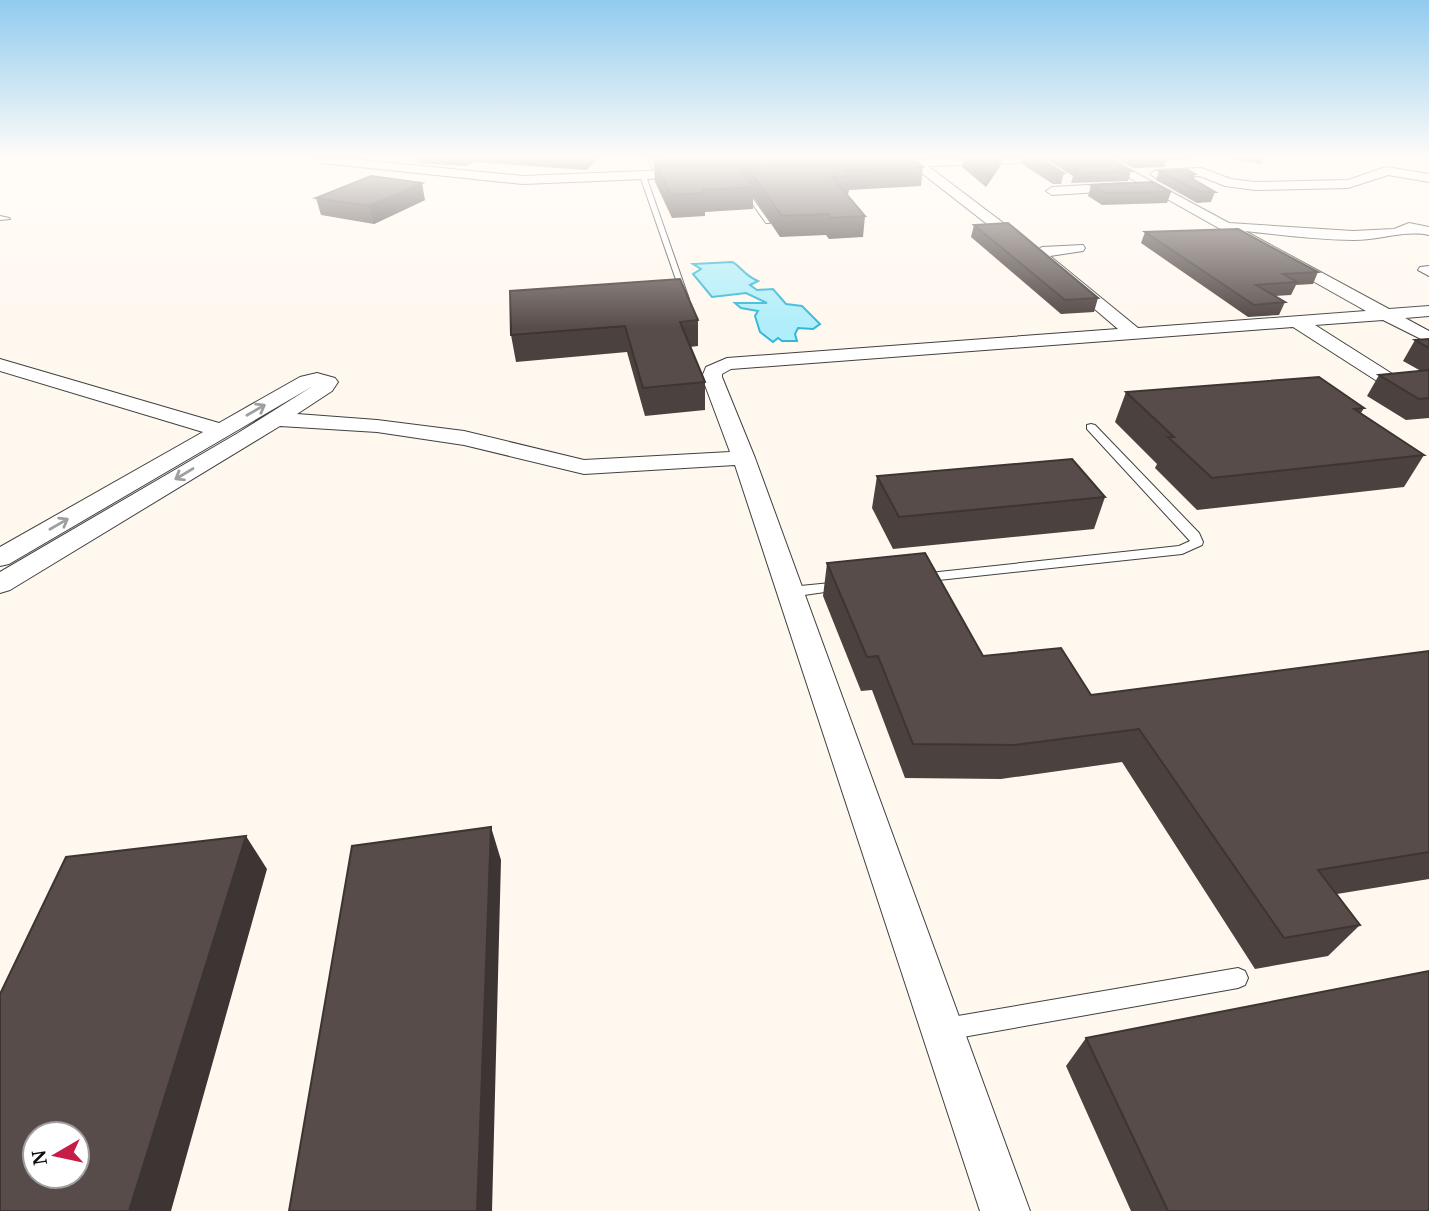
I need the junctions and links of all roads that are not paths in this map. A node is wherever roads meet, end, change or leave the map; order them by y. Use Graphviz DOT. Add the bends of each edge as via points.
graph roads {
  1 [pos="657,216"];
  2 [pos="763,216"];
  3 [pos="985,216"];
  4 [pos="1206,216"];
  5 [pos="1402,216"];
  6 [pos="768,222"];
  7 [pos="1224,225"];
  8 [pos="1409,227"];
  9 [pos="1001,228"];
  10 [pos="1429,231"];
  11 [pos="1077,247"];
  12 [pos="1429,311"];
  13 [pos="691,312"];
  14 [pos="1388,315"];
  15 [pos="1298,322"];
  16 [pos="1134,333"];
  17 [pos="1429,338"];
  18 [pos="0,365"];
  19 [pos="1398,386"];
  20 [pos="276,419"];
  21 [pos="1091,427"];
  22 [pos="221,430"];
  23 [pos="744,458"];
  24 [pos="0,558"];
  25 [pos="912,579"];
  26 [pos="0,584"];
  27 [pos="858,584"];
  28 [pos="790,592"];
  29 [pos="1238,978"];
  30 [pos="942,1029"];
  31 [pos="1004,1211"];
  1 -- 13 [label="lane"];
  2 -- 6 [label="lane"];
  3 -- 9 [label="street"];
  4 -- 7 [label="street"];
  5 -- 8 [label="street"];
  7 -- 8 [label="street" via="1281,224 1358,236 1404,232"];
  7 -- 14 [label="street"];
  8 -- 10 [label="street"];
  11 -- 16 [label="street" via="1042,252 1041,256"];
  12 -- 14 [label="street"];
  14 -- 15 [label="street"];
  14 -- 17 [label="street"];
  15 -- 16 [label="street"];
  15 -- 19 [label="street"];
  16 -- 23 [label="street" via="718,367 712,377"];
  18 -- 22 [label="street"];
  22 -- 20 [label="street, one-way" via="307,381 328,382"];
  20 -- 23 [label="street" via="464,438 584,467"];
  20 -- 26 [label="street, one-way"];
  21 -- 25 [label="lane" via="1194,536 1195,545"];
  24 -- 22 [label="street, one-way"];
  23 -- 28 [label="street"];
  27 -- 28 [label="lane"];
  28 -- 30 [label="street"];
  29 -- 30 [label="lane"];
  30 -- 31 [label="street"];
}
